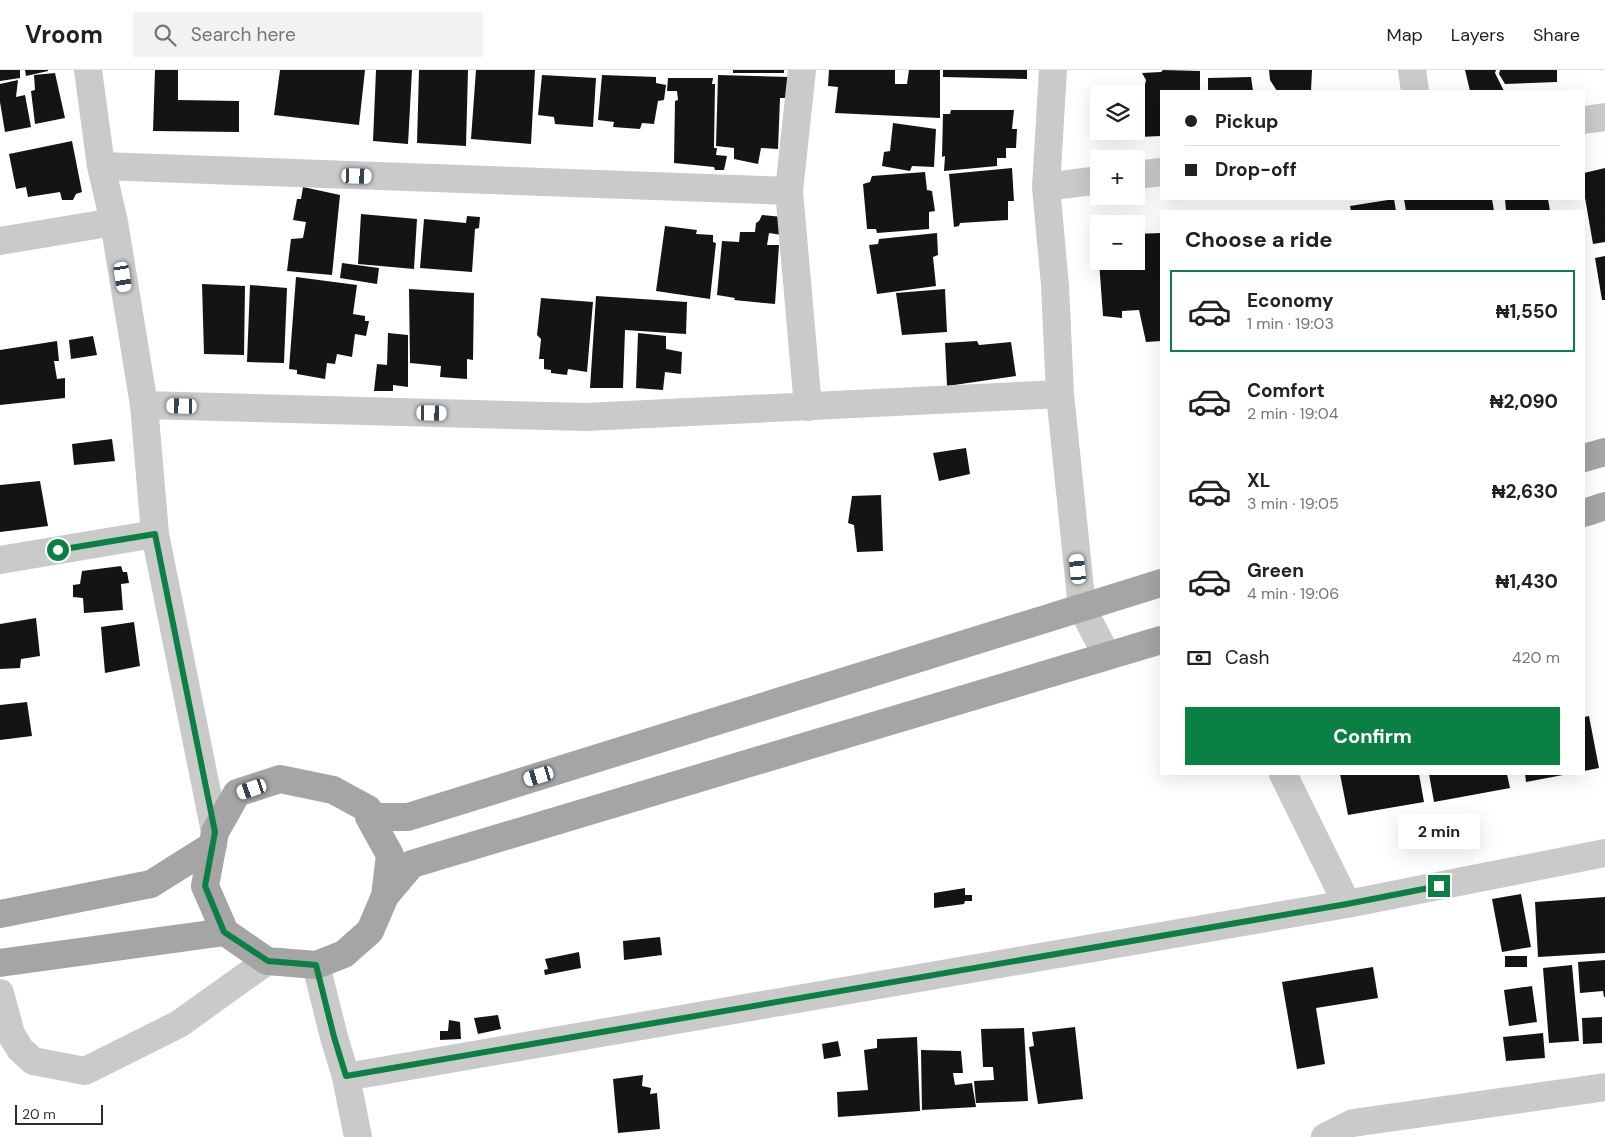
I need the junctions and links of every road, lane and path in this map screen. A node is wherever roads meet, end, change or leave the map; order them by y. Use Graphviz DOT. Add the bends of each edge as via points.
graph roads {
  1 [pos="88,70"];
  2 [pos="802,70"];
  3 [pos="1053,70"];
  4 [pos="1412,70"];
  5 [pos="1414,90"];
  6 [pos="1605,117"];
  7 [pos="1585,120"];
  8 [pos="101,166"];
  9 [pos="1160,172"];
  10 [pos="1145,174"];
  11 [pos="1090,181"];
  12 [pos="1046,186"];
  13 [pos="789,192"];
  14 [pos="114,222"];
  15 [pos="0,241"];
  16 [pos="1060,394"];
  17 [pos="144,405"];
  18 [pos="808,407"];
  19 [pos="1605,452"];
  20 [pos="1585,458"];
  21 [pos="1605,506"];
  22 [pos="1585,513"];
  23 [pos="155,534"];
  24 [pos="0,560"];
  25 [pos="1160,583"];
  26 [pos="1082,608"];
  27 [pos="1160,640"];
  28 [pos="1107,656"];
  29 [pos="1283,775"];
  30 [pos="369,817"];
  31 [pos="214,839"];
  32 [pos="1605,853"];
  33 [pos="385,896"];
  34 [pos="1347,904"];
  35 [pos="0,914"];
  36 [pos="224,932"];
  37 [pos="268,961"];
  38 [pos="0,963"];
  39 [pos="316,965"];
  40 [pos="0,993"];
  41 [pos="346,1076"];
  42 [pos="1605,1087"];
  43 [pos="358,1137"];
  44 [pos="1326,1137"];
  1 -- 8 [label="street"];
  2 -- 13 [label="street"];
  3 -- 12 [label="street"];
  4 -- 5 [label="street"];
  6 -- 7 [label="street"];
  8 -- 13 [label="street"];
  8 -- 14 [label="street"];
  9 -- 10 [label="street"];
  11 -- 12 [label="street"];
  12 -- 16 [label="street"];
  13 -- 18 [label="street"];
  14 -- 15 [label="street"];
  14 -- 17 [label="street"];
  16 -- 18 [label="street"];
  16 -- 26 [label="street"];
  17 -- 18 [label="street" via="586,417"];
  17 -- 23 [label="street"];
  19 -- 20 [label="main road"];
  21 -- 22 [label="main road"];
  23 -- 24 [label="street"];
  23 -- 31 [label="street"];
  25 -- 26 [label="main road"];
  26 -- 28 [label="street"];
  26 -- 30 [label="main road" via="408,817"];
  27 -- 28 [label="main road"];
  28 -- 33 [label="main road" via="412,864"];
  29 -- 34 [label="street"];
  30 -- 31 [label="main road" via="368,809 333,790 280,780 237,794"];
  30 -- 33 [label="main road" via="390,855"];
  31 -- 35 [label="main road" via="151,884"];
  31 -- 36 [label="main road" via="205,886"];
  32 -- 34 [label="street"];
  33 -- 39 [label="main road" via="370,932 344,954"];
  34 -- 41 [label="street"];
  36 -- 37 [label="main road"];
  36 -- 38 [label="main road"];
  37 -- 39 [label="main road"];
  37 -- 40 [label="street" via="179,1024 85,1071 33,1061 11,1034"];
  39 -- 41 [label="street"];
  41 -- 43 [label="street"];
  42 -- 44 [label="street" via="1353,1123"];
}
